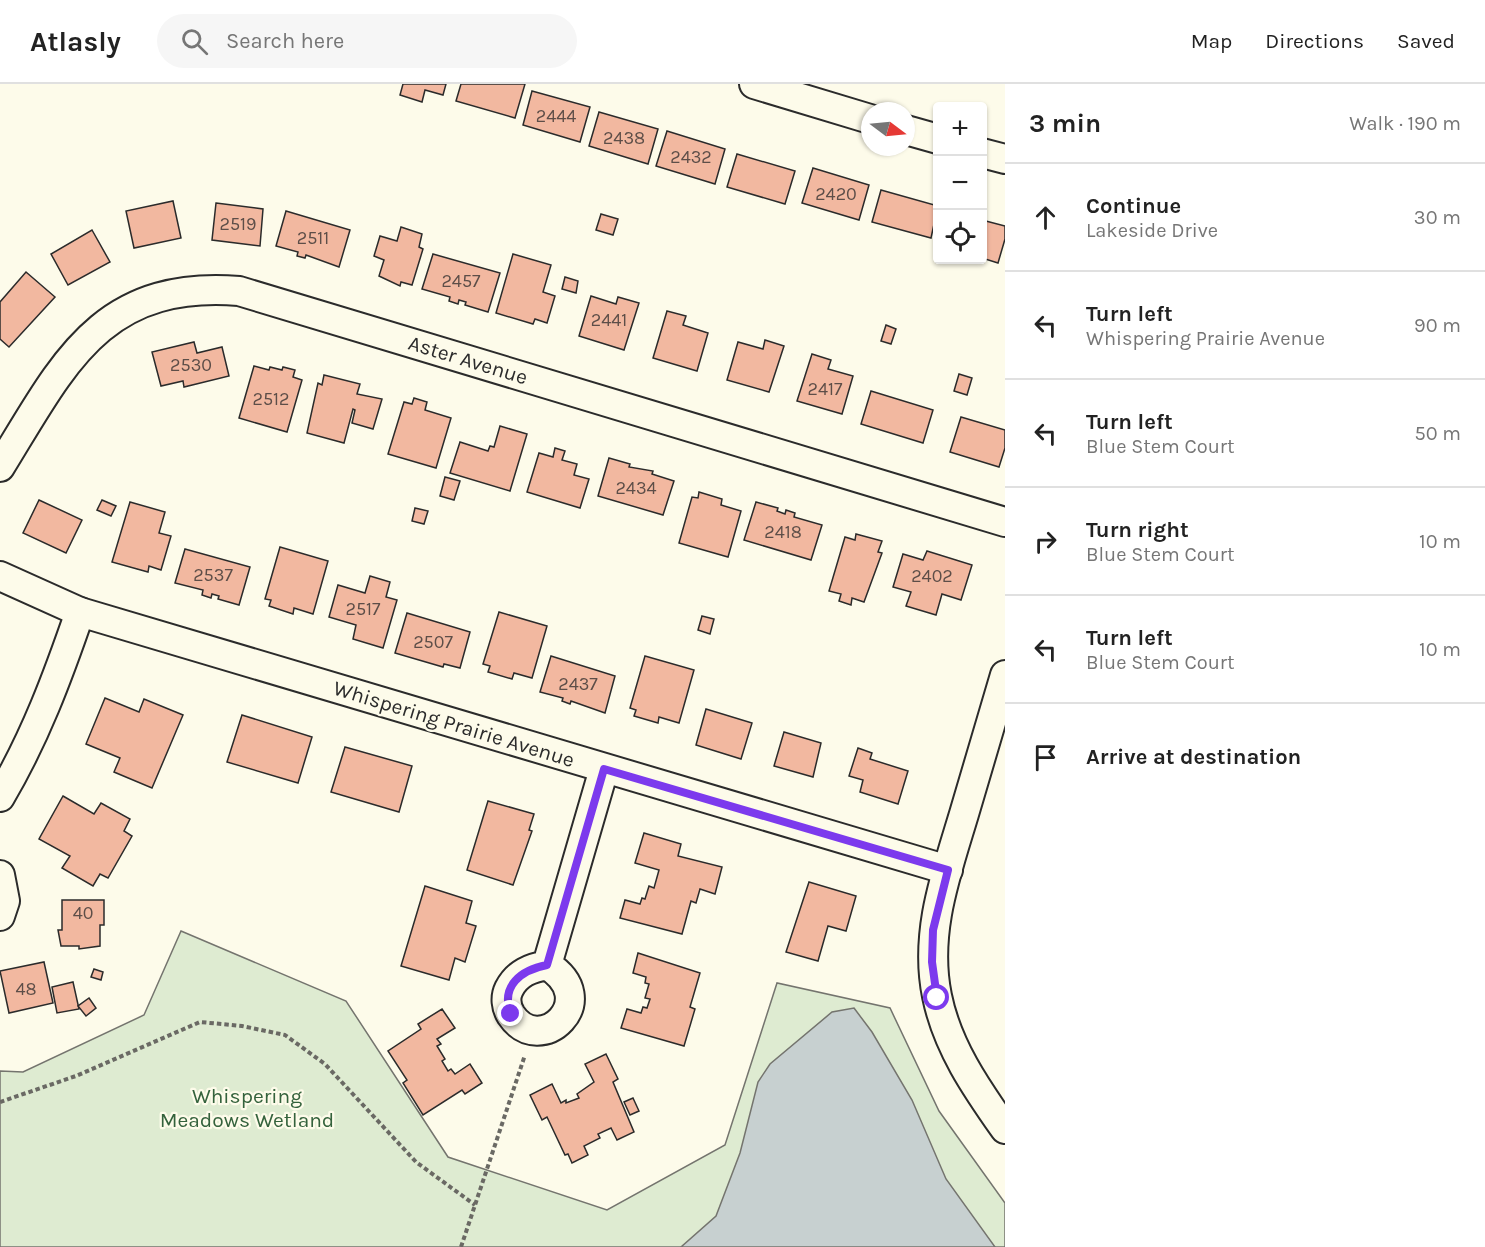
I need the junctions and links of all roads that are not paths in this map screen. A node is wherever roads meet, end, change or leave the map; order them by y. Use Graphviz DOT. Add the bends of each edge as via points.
graph roads {
  1 [pos="754,84"];
  2 [pos="861,116"];
  3 [pos="915,133"];
  4 [pos="933,138"];
  5 [pos="987,154"];
  6 [pos="1005,159"];
  7 [pos="0,467"];
  8 [pos="1005,522"];
  9 [pos="0,576"];
  10 [pos="80,612"];
  11 [pos="1005,675"];
  12 [pos="604,769"];
  13 [pos="0,797"];
  14 [pos="948,870"];
  15 [pos="0,875"];
  16 [pos="0,916"];
  17 [pos="547,965"];
  18 [pos="1005,1129"];
  1 -- 2 [label="street"];
  3 -- 4 [label="street"];
  5 -- 6 [label="street"];
  7 -- 8 [label="street, Aster Avenue" via="61,369 84,341 111,318 138,304 172,292 208,288 239,291"];
  9 -- 10 [label="street, Whispering Prairie Avenue"];
  10 -- 12 [label="street, Whispering Prairie Avenue"];
  10 -- 13 [label="street" via="54,689"];
  11 -- 14 [label="street"];
  12 -- 14 [label="street, Whispering Prairie Avenue"];
  12 -- 17 [label="street"];
  14 -- 18 [label="street" via="933,930 937,998 951,1040 971,1080"];
  15 -- 16 [label="street" via="5,901"];
}
